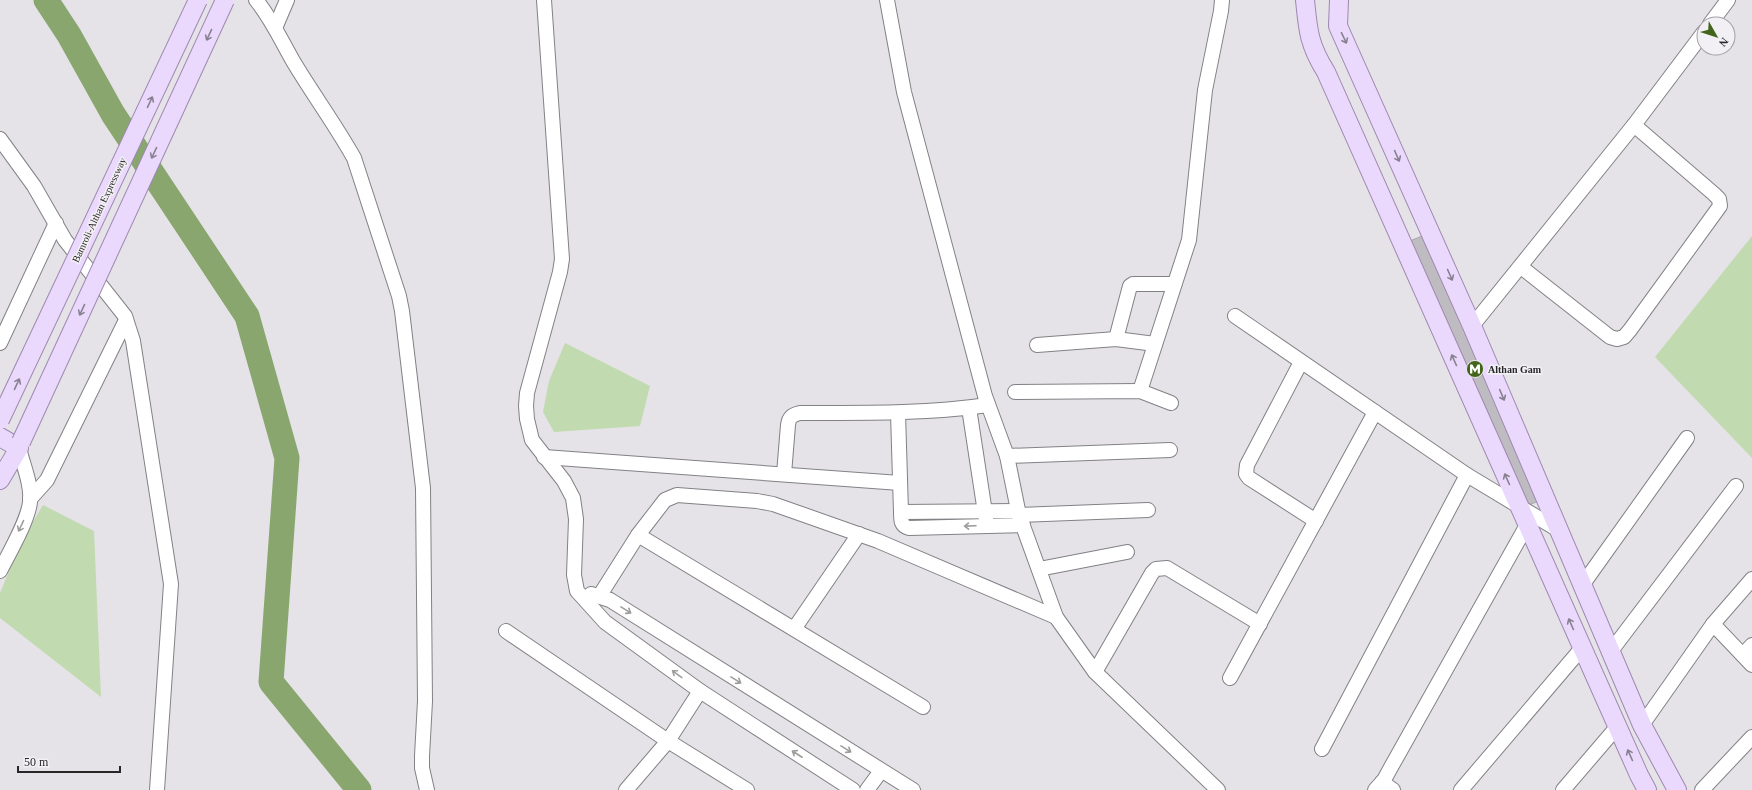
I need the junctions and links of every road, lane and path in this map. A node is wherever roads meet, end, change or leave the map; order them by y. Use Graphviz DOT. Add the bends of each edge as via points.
graph roads {
  1 [pos="198,0"];
  2 [pos="225,0"];
  3 [pos="256,0"];
  4 [pos="287,0"];
  5 [pos="544,0"];
  6 [pos="886,0"];
  7 [pos="1222,0"];
  8 [pos="1304,0"];
  9 [pos="1339,0"];
  10 [pos="1728,0"];
  11 [pos="1716,16"];
  12 [pos="274,28"];
  13 [pos="1696,43"];
  14 [pos="1634,125"];
  15 [pos="0,139"];
  16 [pos="56,223"];
  17 [pos="1521,267"];
  18 [pos="1174,284"];
  19 [pos="1235,316"];
  20 [pos="126,320"];
  21 [pos="1472,326"];
  22 [pos="1116,339"];
  23 [pos="0,343"];
  24 [pos="1037,344"];
  25 [pos="1155,344"];
  26 [pos="1301,362"];
  27 [pos="1015,392"];
  28 [pos="1140,392"];
  29 [pos="1172,403"];
  30 [pos="988,405"];
  31 [pos="969,408"];
  32 [pos="1375,412"];
  33 [pos="898,413"];
  34 [pos="0,420"];
  35 [pos="0,437"];
  36 [pos="1687,438"];
  37 [pos="20,445"];
  38 [pos="1170,450"];
  39 [pos="1006,456"];
  40 [pos="544,457"];
  41 [pos="784,474"];
  42 [pos="1467,475"];
  43 [pos="0,480"];
  44 [pos="900,483"];
  45 [pos="1736,486"];
  46 [pos="0,492"];
  47 [pos="30,499"];
  48 [pos="1520,507"];
  49 [pos="1148,510"];
  50 [pos="985,511"];
  51 [pos="901,512"];
  52 [pos="1020,517"];
  53 [pos="1316,521"];
  54 [pos="1527,525"];
  55 [pos="988,526"];
  56 [pos="1560,531"];
  57 [pos="859,534"];
  58 [pos="638,535"];
  59 [pos="1127,552"];
  60 [pos="1039,569"];
  61 [pos="0,571"];
  62 [pos="1752,579"];
  63 [pos="1583,584"];
  64 [pos="577,591"];
  65 [pos="600,595"];
  66 [pos="1056,617"];
  67 [pos="1260,624"];
  68 [pos="1713,624"];
  69 [pos="794,629"];
  70 [pos="506,632"];
  71 [pos="1582,648"];
  72 [pos="1610,651"];
  73 [pos="1749,655"];
  74 [pos="1095,672"];
  75 [pos="1230,678"];
  76 [pos="700,691"];
  77 [pos="923,707"];
  78 [pos="1642,725"];
  79 [pos="1617,727"];
  80 [pos="1752,737"];
  81 [pos="668,741"];
  82 [pos="1322,749"];
  83 [pos="881,771"];
  84 [pos="1383,787"];
  85 [pos="157,790"];
  86 [pos="427,790"];
  87 [pos="626,790"];
  88 [pos="747,790"];
  89 [pos="853,790"];
  90 [pos="867,790"];
  91 [pos="913,790"];
  92 [pos="1218,790"];
  93 [pos="1461,790"];
  94 [pos="1563,790"];
  95 [pos="1647,790"];
  96 [pos="1677,790"];
  97 [pos="1702,790"];
  34 -- 1 [label="main road, Bamroli-Althan Expressway, one-way, bridge"];
  2 -- 37 [label="main road, one-way, bridge"];
  3 -- 12 [label="street"];
  4 -- 12 [label="street"];
  5 -- 40 [label="street" via="562,253 560,272 527,393 526,419 532,440"];
  6 -- 30 [label="street" via="904,92"];
  7 -- 18 [label="street" via="1205,90 1189,240"];
  48 -- 8 [label="main road, one-way" via="1326,72 1317,58 1309,39"];
  9 -- 21 [label="main road, one-way" via="1338,26"];
  10 -- 11 [label="street"];
  12 -- 86 [label="street" via="354,158 399,296 423,488 425,701 422,768"];
  13 -- 14 [label="street"];
  14 -- 17 [label="street"];
  14 -- 17 [label="street" via="1714,194 1719,199 1720,206 1630,330 1617,339 1610,337"];
  15 -- 16 [label="street" via="34,186"];
  16 -- 20 [label="street" via="65,240 116,303"];
  16 -- 23 [label="street"];
  17 -- 21 [label="street"];
  18 -- 22 [label="street" via="1130,286"];
  18 -- 25 [label="street"];
  19 -- 26 [label="street"];
  20 -- 47 [label="street" via="48,480"];
  20 -- 85 [label="street" via="133,341 171,584"];
  21 -- 56 [label="main road, one-way"];
  22 -- 24 [label="street"];
  22 -- 25 [label="street"];
  25 -- 28 [label="street"];
  26 -- 32 [label="street"];
  26 -- 53 [label="street" via="1247,465 1246,474"];
  27 -- 28 [label="street"];
  28 -- 29 [label="street"];
  30 -- 31 [label="street"];
  30 -- 39 [label="street"];
  31 -- 33 [label="street"];
  31 -- 50 [label="street"];
  32 -- 42 [label="street"];
  32 -- 53 [label="street"];
  33 -- 41 [label="street" via="793,414 788,425"];
  33 -- 44 [label="street"];
  35 -- 37 [label="main road"];
  36 -- 63 [label="street"];
  37 -- 43 [label="main road"];
  37 -- 46 [label="main road"];
  37 -- 47 [label="street"];
  38 -- 39 [label="street"];
  39 -- 52 [label="street"];
  40 -- 41 [label="street"];
  40 -- 64 [label="street" via="564,481 573,498 576,519 574,575"];
  41 -- 44 [label="street"];
  42 -- 48 [label="street"];
  42 -- 82 [label="street"];
  44 -- 51 [label="street"];
  45 -- 72 [label="street"];
  47 -- 61 [label="street, one-way" via="27,514"];
  48 -- 54 [label="main road"];
  48 -- 56 [label="street"];
  49 -- 52 [label="street"];
  50 -- 51 [label="street"];
  50 -- 52 [label="street"];
  50 -- 55 [label="street"];
  55 -- 51 [label="street, one-way" via="909,528 904,527"];
  52 -- 55 [label="street"];
  52 -- 60 [label="street"];
  53 -- 67 [label="street"];
  71 -- 54 [label="main road, one-way"];
  54 -- 84 [label="street"];
  56 -- 63 [label="main road"];
  57 -- 58 [label="street" via="773,504 676,495 664,500"];
  57 -- 66 [label="street"];
  57 -- 69 [label="street"];
  58 -- 65 [label="street"];
  58 -- 69 [label="street"];
  59 -- 60 [label="street"];
  60 -- 66 [label="street"];
  62 -- 68 [label="street"];
  63 -- 72 [label="main road"];
  64 -- 65 [label="street"];
  76 -- 64 [label="street, one-way" via="605,622"];
  65 -- 83 [label="street, one-way"];
  66 -- 74 [label="street"];
  67 -- 74 [label="street" via="1168,568 1156,569"];
  67 -- 75 [label="street"];
  68 -- 73 [label="street"];
  68 -- 78 [label="street"];
  69 -- 77 [label="street"];
  70 -- 81 [label="street"];
  71 -- 79 [label="main road"];
  71 -- 93 [label="street"];
  72 -- 78 [label="main road"];
  74 -- 92 [label="street"];
  76 -- 81 [label="street"];
  89 -- 76 [label="street, one-way"];
  78 -- 96 [label="main road"];
  79 -- 94 [label="street"];
  95 -- 79 [label="main road, one-way"];
  80 -- 97 [label="street"];
  81 -- 87 [label="street"];
  81 -- 88 [label="street"];
  83 -- 90 [label="street"];
  83 -- 91 [label="street"];
}
